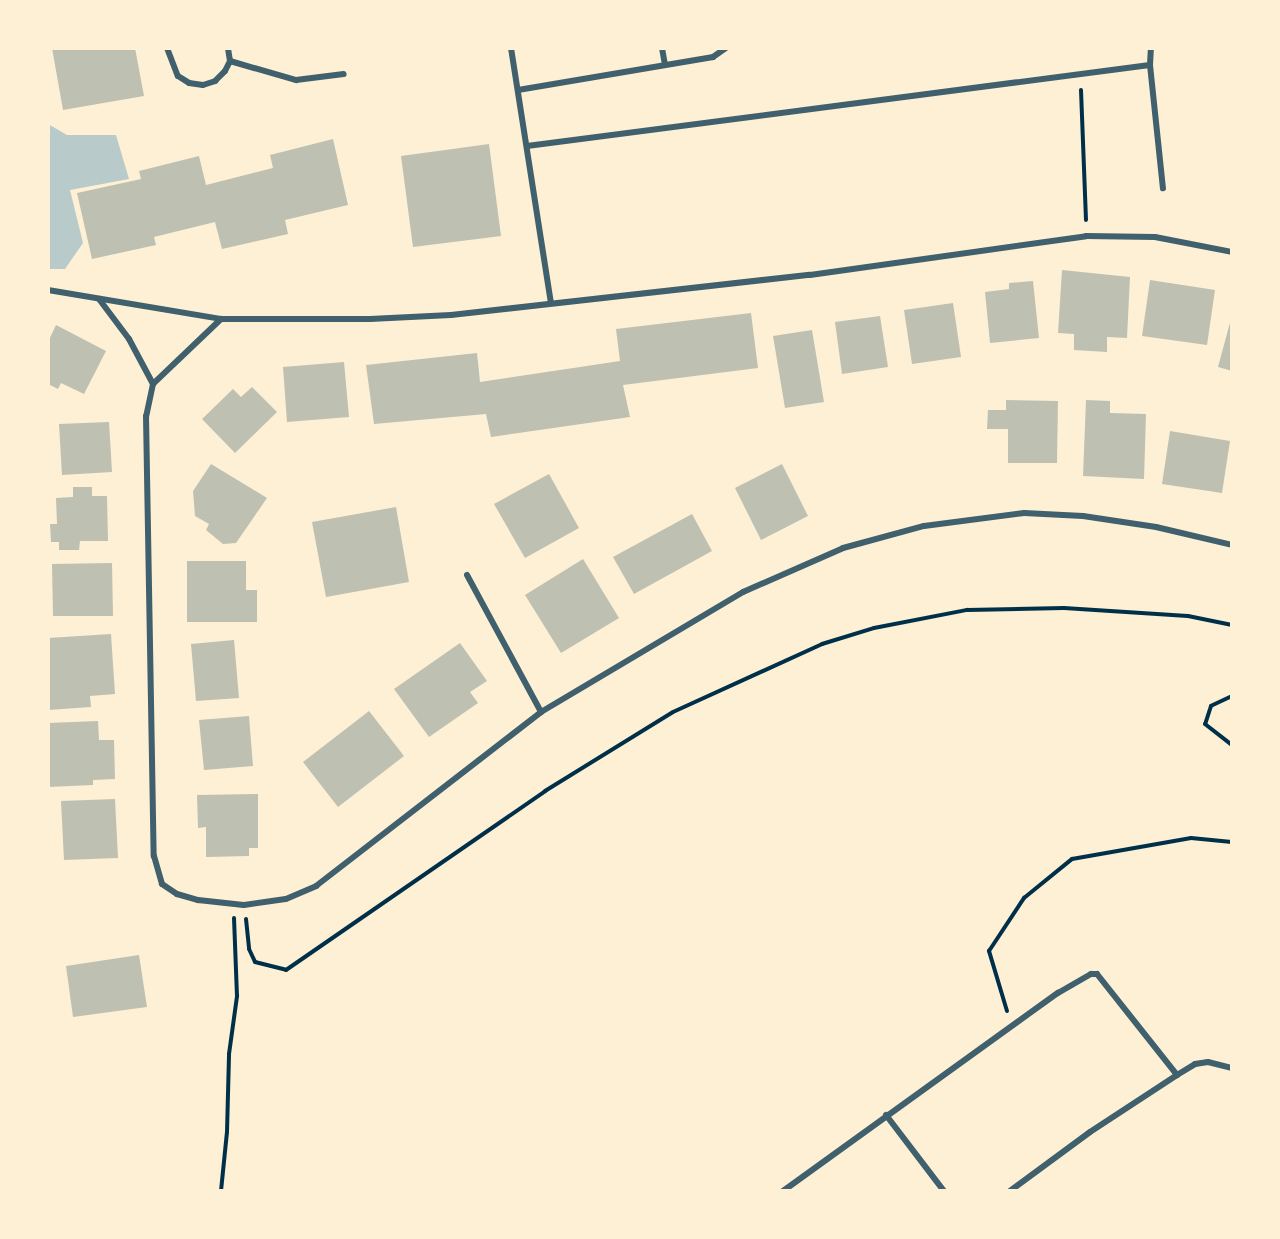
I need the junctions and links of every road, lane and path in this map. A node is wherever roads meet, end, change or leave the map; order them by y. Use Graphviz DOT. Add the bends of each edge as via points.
graph roads {
  1 [pos="166,48"];
  2 [pos="228,48"];
  3 [pos="512,48"];
  4 [pos="662,48"];
  5 [pos="726,48"];
  6 [pos="1151,48"];
  7 [pos="230,61"];
  8 [pos="665,65"];
  9 [pos="1150,65"];
  10 [pos="344,74"];
  11 [pos="1080,74"];
  12 [pos="518,90"];
  13 [pos="527,146"];
  14 [pos="1163,188"];
  15 [pos="1086,236"];
  16 [pos="1232,252"];
  17 [pos="48,290"];
  18 [pos="99,299"];
  19 [pos="551,303"];
  20 [pos="222,319"];
  21 [pos="153,384"];
  22 [pos="1232,545"];
  23 [pos="467,575"];
  24 [pos="1232,625"];
  25 [pos="1232,696"];
  26 [pos="542,712"];
  27 [pos="1232,746"];
  28 [pos="1232,842"];
  29 [pos="244,905"];
  30 [pos="234,906"];
  31 [pos="1012,1026"];
  32 [pos="1232,1068"];
  33 [pos="1177,1075"];
  34 [pos="886,1115"];
  35 [pos="221,1191"];
  36 [pos="783,1191"];
  37 [pos="944,1191"];
  38 [pos="1010,1191"];
  1 -- 7 [label="street" via="173,70 189,83 215,81"];
  2 -- 7 [label="street"];
  3 -- 12 [label="street"];
  4 -- 8 [label="street"];
  5 -- 8 [label="street" via="713,57"];
  6 -- 9 [label="street"];
  7 -- 10 [label="street" via="296,80"];
  8 -- 12 [label="street"];
  9 -- 11 [label="street"];
  9 -- 14 [label="street"];
  11 -- 13 [label="street"];
  11 -- 15 [label="path"];
  12 -- 13 [label="street"];
  13 -- 19 [label="street"];
  15 -- 16 [label="street" via="1155,237"];
  15 -- 19 [label="street" via="810,275"];
  17 -- 18 [label="street"];
  18 -- 20 [label="street"];
  18 -- 21 [label="street" via="129,339"];
  19 -- 20 [label="street" via="370,320"];
  20 -- 21 [label="street"];
  21 -- 30 [label="street" via="146,416 157,877 168,889 198,900"];
  22 -- 26 [label="street" via="1135,524 1024,513 963,519 887,534 819,557 743,592"];
  23 -- 26 [label="street"];
  24 -- 29 [label="path" via="1188,616 1064,608 967,610 874,628 822,644 673,712 553,785 286,970 255,962 249,949"];
  25 -- 27 [label="path" via="1211,706 1205,724"];
  26 -- 29 [label="street" via="316,886 285,899"];
  28 -- 31 [label="path" via="1191,838 1072,859 1024,898 989,951"];
  29 -- 30 [label="street"];
  30 -- 35 [label="path" via="237,996 229,1054"];
  31 -- 33 [label="street" via="1082,977 1097,974"];
  31 -- 34 [label="street"];
  32 -- 33 [label="street" via="1224,1064 1195,1064"];
  33 -- 38 [label="street"];
  34 -- 36 [label="street"];
  34 -- 37 [label="street"];
}
